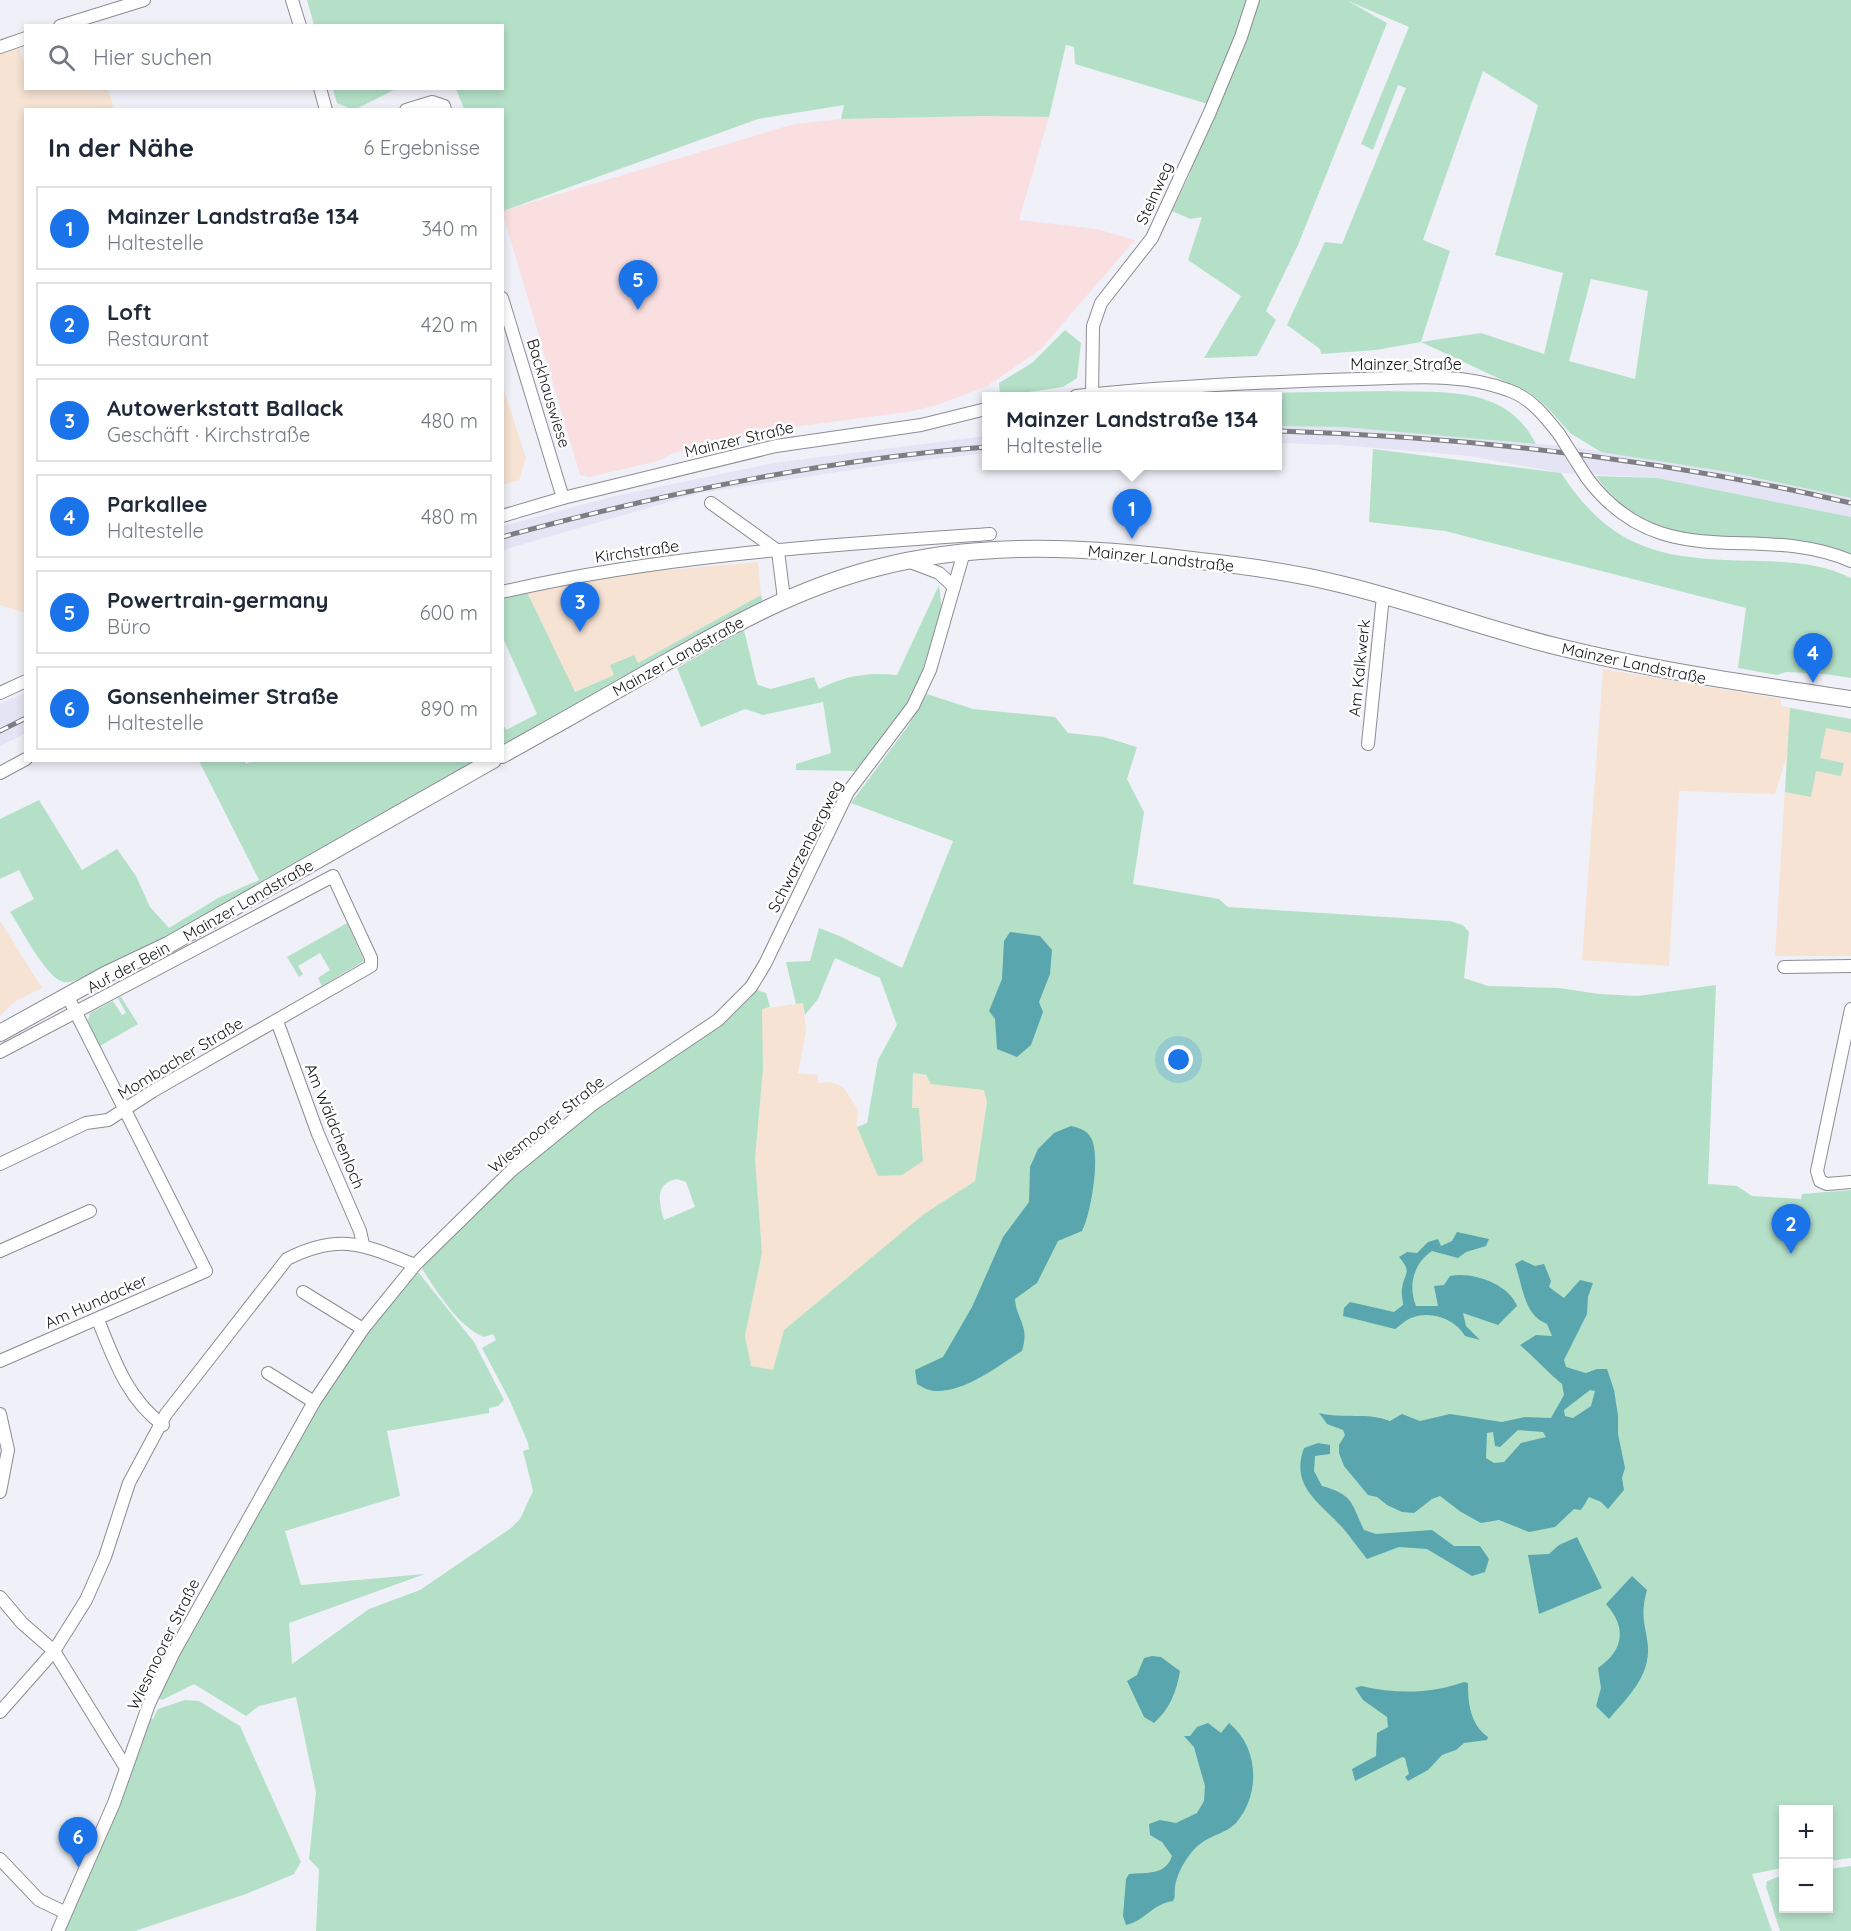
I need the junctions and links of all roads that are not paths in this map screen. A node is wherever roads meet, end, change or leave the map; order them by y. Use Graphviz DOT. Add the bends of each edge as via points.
graph roads {
  1 [pos="144,0"];
  2 [pos="292,0"];
  3 [pos="1253,0"];
  4 [pos="66,24"];
  5 [pos="299,24"];
  6 [pos="24,39"];
  7 [pos="0,47"];
  8 [pos="321,90"];
  9 [pos="325,108"];
  10 [pos="412,108"];
  11 [pos="444,108"];
  12 [pos="504,305"];
  13 [pos="1092,392"];
  14 [pos="1133,392"];
  15 [pos="982,409"];
  16 [pos="563,498"];
  17 [pos="711,503"];
  18 [pos="504,515"];
  19 [pos="990,534"];
  20 [pos="778,551"];
  21 [pos="964,552"];
  22 [pos="906,561"];
  23 [pos="1851,561"];
  24 [pos="954,587"];
  25 [pos="504,592"];
  26 [pos="1383,596"];
  27 [pos="784,599"];
  28 [pos="24,682"];
  29 [pos="0,693"];
  30 [pos="1851,699"];
  31 [pos="1368,744"];
  32 [pos="504,754"];
  33 [pos="24,760"];
  34 [pos="489,762"];
  35 [pos="0,773"];
  36 [pos="333,876"];
  37 [pos="765,964"];
  38 [pos="1851,966"];
  39 [pos="1784,967"];
  40 [pos="67,995"];
  41 [pos="1851,1009"];
  42 [pos="76,1013"];
  43 [pos="277,1021"];
  44 [pos="0,1033"];
  45 [pos="0,1052"];
  46 [pos="127,1110"];
  47 [pos="0,1164"];
  48 [pos="1851,1182"];
  49 [pos="90,1211"];
  50 [pos="363,1244"];
  51 [pos="0,1251"];
  52 [pos="415,1265"];
  53 [pos="303,1292"];
  54 [pos="98,1320"];
  55 [pos="363,1329"];
  56 [pos="0,1361"];
  57 [pos="268,1373"];
  58 [pos="314,1402"];
  59 [pos="0,1414"];
  60 [pos="163,1425"];
  61 [pos="0,1492"];
  62 [pos="0,1597"];
  63 [pos="54,1651"];
  64 [pos="0,1712"];
  65 [pos="126,1768"];
  66 [pos="0,1859"];
  67 [pos="64,1912"];
  68 [pos="58,1931"];
  1 -- 4 [label="street"];
  2 -- 5 [label="street"];
  3 -- 13 [label="street, Steinweg" via="1223,80 1152,238 1101,303 1093,326"];
  6 -- 7 [label="street"];
  8 -- 9 [label="street"];
  10 -- 11 [label="street" via="432,102"];
  12 -- 16 [label="street, Backhauswiese"];
  14 -- 23 [label="street, Mainzer Straße, bridge" via="1285,381 1480,381 1528,399 1612,506 1658,533 1700,542 1810,548"];
  15 -- 16 [label="street, Mainzer Straße" via="921,425 777,446"];
  16 -- 18 [label="street, Mainzer Straße"];
  17 -- 20 [label="street"];
  19 -- 20 [label="street, Kirchstraße"];
  20 -- 25 [label="street, Kirchstraße" via="610,570"];
  20 -- 27 [label="street"];
  21 -- 22 [label="main road, Mainzer Landstraße"];
  21 -- 24 [label="street, Schwarzenbergweg"];
  21 -- 26 [label="main road, Mainzer Landstraße" via="1041,548 1131,553 1289,572"];
  22 -- 24 [label="street" via="939,573"];
  22 -- 27 [label="main road, Mainzer Landstraße"];
  24 -- 37 [label="street, Schwarzenbergweg" via="930,670 913,706 848,792"];
  26 -- 30 [label="main road, Mainzer Landstraße" via="1548,644 1635,664 1727,682"];
  26 -- 31 [label="street, Am Kalkwerk"];
  27 -- 32 [label="main road, Mainzer Landstraße"];
  28 -- 29 [label="street"];
  33 -- 35 [label="street"];
  34 -- 40 [label="main road, Mainzer Landstraße" via="168,945"];
  36 -- 42 [label="street, Auf der Bein"];
  36 -- 43 [label="street, Mombacher Straße" via="371,958 371,966"];
  37 -- 52 [label="street, Wiesmoorer Straße" via="751,987 723,1016 561,1128 473,1206"];
  38 -- 39 [label="street"];
  40 -- 42 [label="street"];
  40 -- 44 [label="main road, Mainzer Landstraße"];
  41 -- 48 [label="street" via="1817,1171 1820,1181 1827,1184"];
  42 -- 45 [label="street, Auf der Bein"];
  42 -- 46 [label="street"];
  43 -- 46 [label="street, Mombacher Straße" via="153,1091"];
  43 -- 50 [label="street, Am Wäldchenloch"];
  46 -- 47 [label="street, Mombacher Straße" via="108,1120 86,1124"];
  46 -- 54 [label="street, Am Hundacker" via="206,1270"];
  49 -- 51 [label="street"];
  50 -- 52 [label="street"];
  50 -- 60 [label="street" via="324,1245 287,1259 166,1414"];
  52 -- 55 [label="street, Wiesmoorer Straße"];
  53 -- 55 [label="street"];
  54 -- 56 [label="street, Am Hundacker"];
  54 -- 60 [label="street" via="132,1395 148,1415"];
  55 -- 58 [label="street, Wiesmoorer Straße"];
  57 -- 58 [label="street"];
  58 -- 65 [label="street, Wiesmoorer Straße" via="174,1652 149,1704"];
  59 -- 61 [label="street" via="8,1450"];
  60 -- 63 [label="street" via="129,1483 105,1557 86,1600"];
  62 -- 63 [label="street"];
  63 -- 64 [label="street"];
  63 -- 65 [label="street"];
  65 -- 67 [label="street, Wiesmoorer Straße"];
  66 -- 67 [label="street" via="39,1900"];
  67 -- 68 [label="street, Wiesmoorer Straße"];
}
